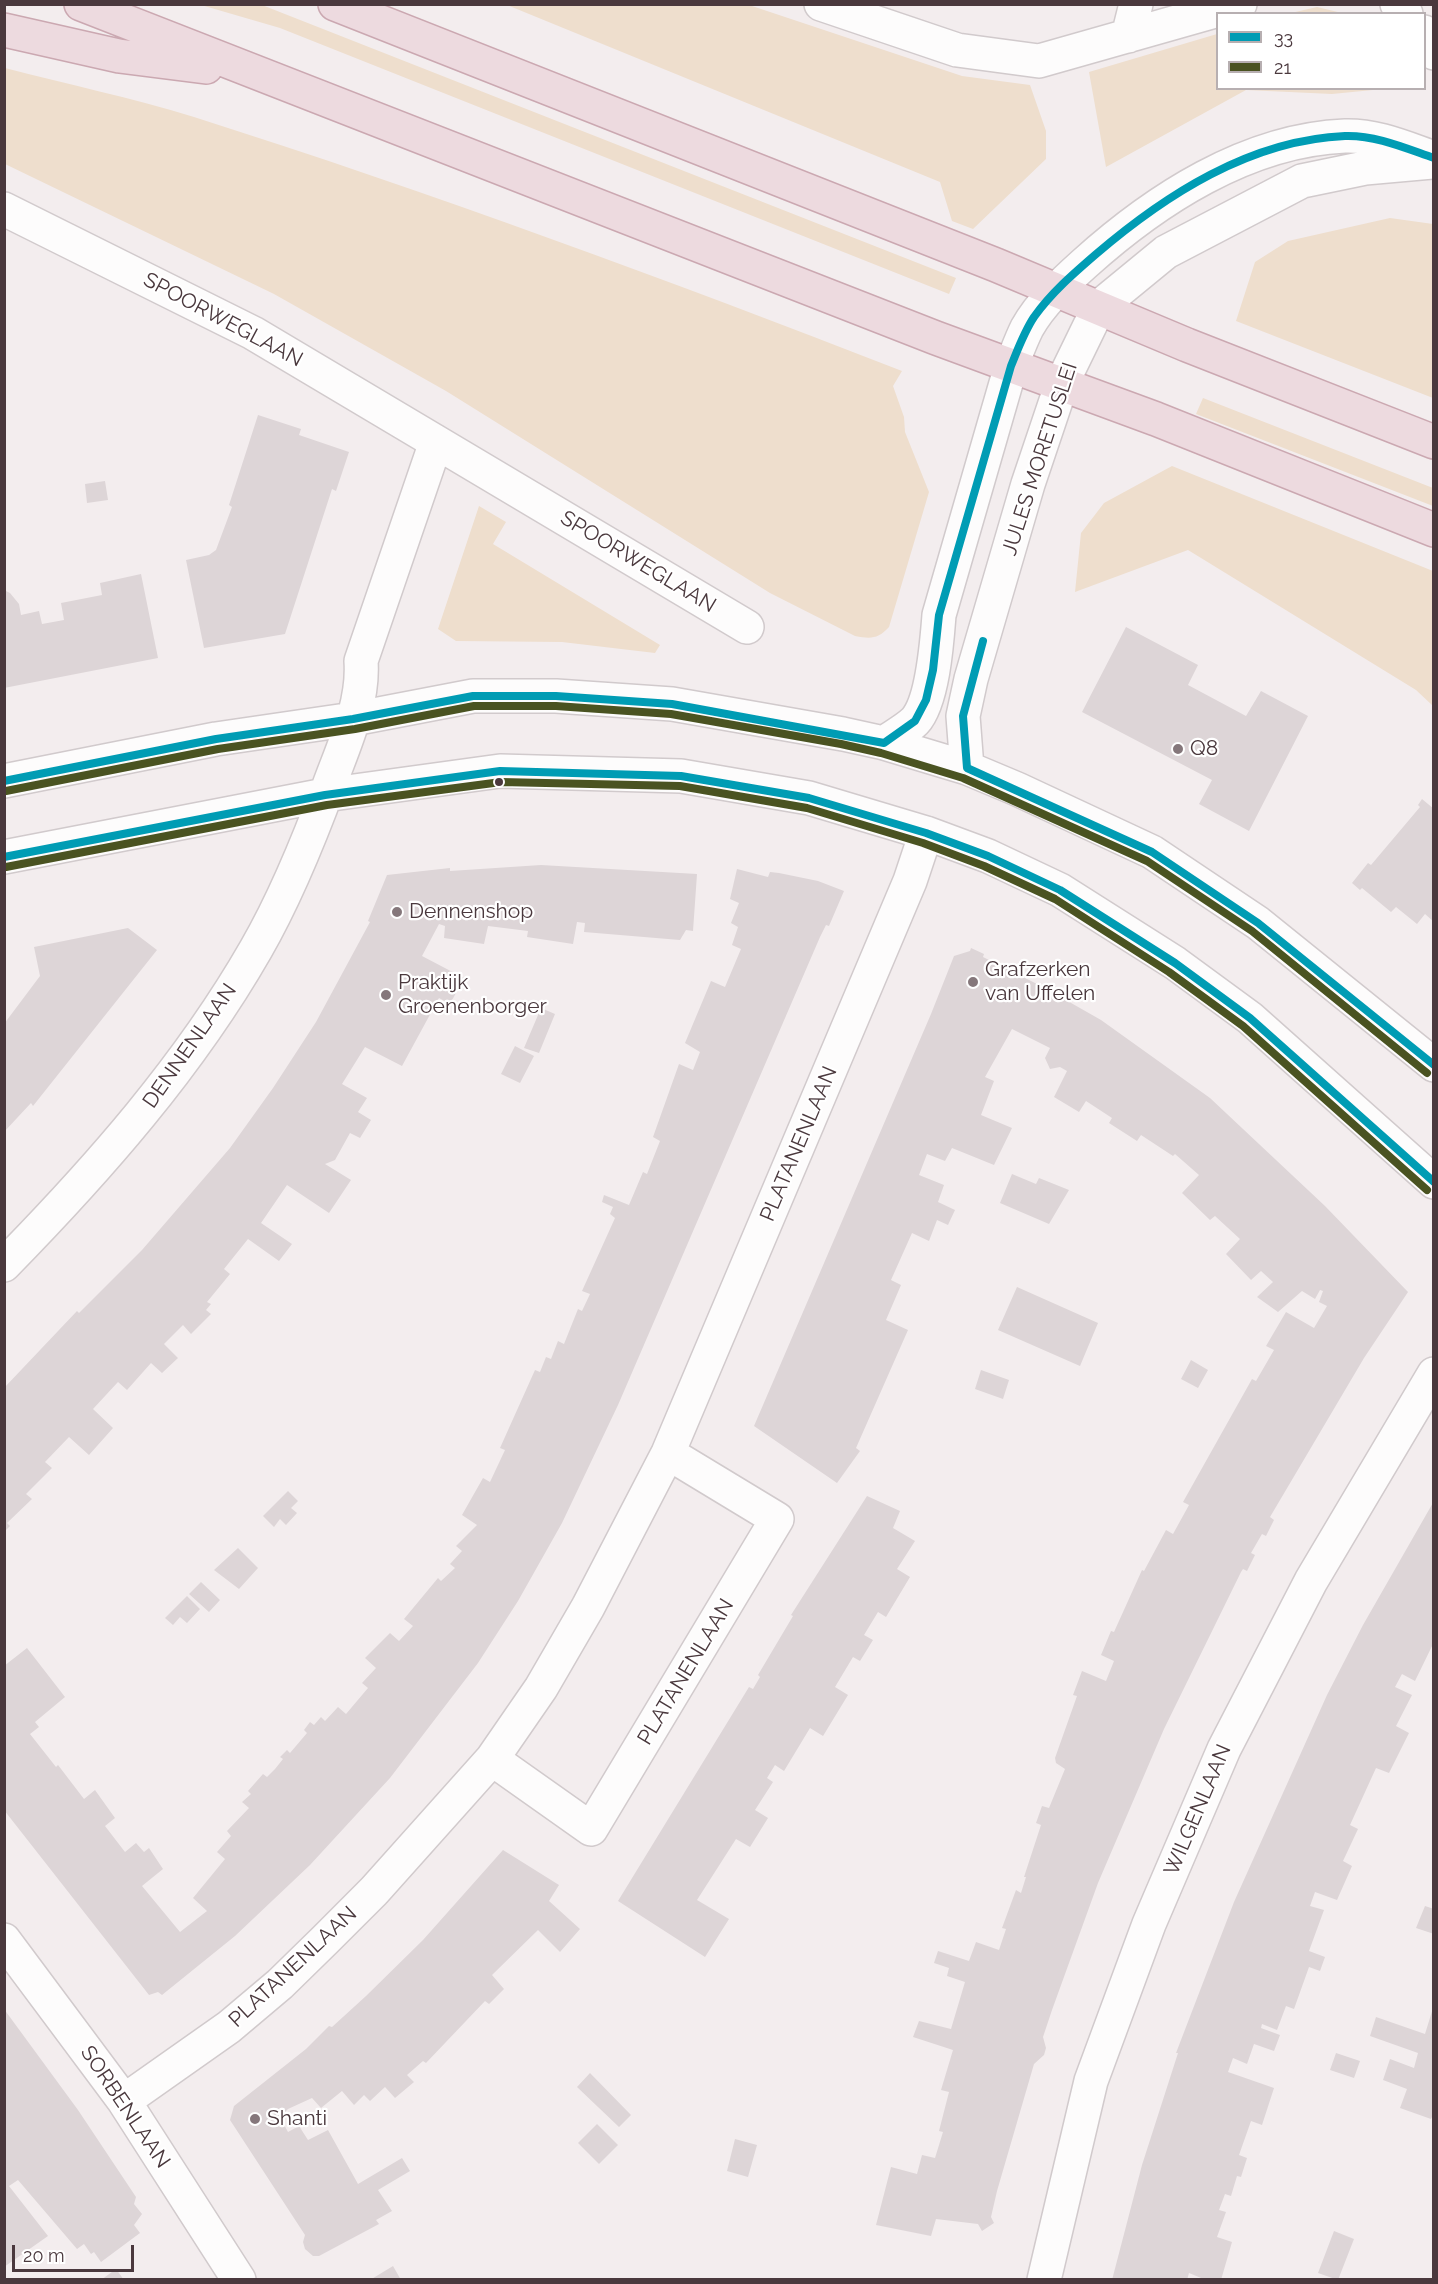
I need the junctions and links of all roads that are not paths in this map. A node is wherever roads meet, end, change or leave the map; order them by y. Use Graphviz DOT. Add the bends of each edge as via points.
graph roads {
  1 [pos="81,4"];
  2 [pos="335,4"];
  3 [pos="821,4"];
  4 [pos="1136,4"];
  5 [pos="1240,4"];
  6 [pos="4,30"];
  7 [pos="1426,34"];
  8 [pos="1128,36"];
  9 [pos="1434,53"];
  10 [pos="259,73"];
  11 [pos="1434,160"];
  12 [pos="4,209"];
  13 [pos="1055,290"];
  14 [pos="1099,307"];
  15 [pos="1011,366"];
  16 [pos="1062,383"];
  17 [pos="436,442"];
  18 [pos="1434,442"];
  19 [pos="1434,530"];
  20 [pos="747,627"];
  21 [pos="353,718"];
  22 [pos="884,743"];
  23 [pos="967,768"];
  24 [pos="4,781"];
  25 [pos="326,795"];
  26 [pos="926,833"];
  27 [pos="4,857"];
  28 [pos="1434,1065"];
  29 [pos="1434,1182"];
  30 [pos="4,1265"];
  31 [pos="1434,1374"];
  32 [pos="668,1453"];
  33 [pos="492,1759"];
  34 [pos="4,1940"];
  35 [pos="124,2101"];
  36 [pos="238,2280"];
  37 [pos="1044,2280"];
  1 -- 10 [label="highway"];
  2 -- 13 [label="highway"];
  3 -- 8 [label="street" via="957,50 1039,61"];
  4 -- 8 [label="street"];
  5 -- 8 [label="street"];
  6 -- 10 [label="highway" via="118,56"];
  7 -- 9 [label="street"];
  10 -- 15 [label="highway"];
  11 -- 13 [label="street, JULES MORETUSLEI" via="1388,142 1347,136 1291,143 1208,175 1141,216"];
  11 -- 14 [label="street, JULES MORETUSLEI" via="1302,181 1166,252"];
  12 -- 17 [label="street, SPOORWEGLAAN" via="253,333"];
  13 -- 14 [label="highway"];
  13 -- 15 [label="street, JULES MORETUSLEI" via="1027,327"];
  14 -- 16 [label="street, JULES MORETUSLEI"];
  14 -- 18 [label="highway"];
  15 -- 16 [label="highway"];
  15 -- 22 [label="street, JULES MORETUSLEI" via="939,615 936,656 924,704 916,720"];
  16 -- 19 [label="highway"];
  16 -- 23 [label="street, JULES MORETUSLEI" via="971,680 963,716"];
  17 -- 20 [label="street, SPOORWEGLAAN"];
  17 -- 21 [label="street" via="361,661 362,676"];
  21 -- 22 [label="street" via="472,696 556,696 672,704"];
  21 -- 24 [label="street" via="216,739"];
  21 -- 25 [label="street, DENNENLAAN"];
  22 -- 23 [label="street"];
  23 -- 28 [label="street" via="1152,852 1258,923"];
  25 -- 26 [label="street" via="500,771 681,776 809,798"];
  25 -- 27 [label="street"];
  25 -- 30 [label="street, DENNENLAAN" via="280,904 217,1012 136,1122"];
  26 -- 29 [label="street" via="988,856 1060,890 1175,963 1250,1018"];
  26 -- 32 [label="street, PLATANENLAAN" via="910,881"];
  31 -- 37 [label="street, WILGENLAAN" via="1311,1581 1224,1749 1149,1924 1091,2081"];
  32 -- 33 [label="street, PLATANENLAAN" via="588,1607 541,1688"];
  32 -- 33 [label="street, PLATANENLAAN" via="777,1520 591,1829"];
  33 -- 35 [label="street, PLATANENLAAN" via="374,1891 280,1984 229,2027"];
  34 -- 35 [label="street, SORBENLAAN"];
  35 -- 36 [label="street, SORBENLAAN"];
}
